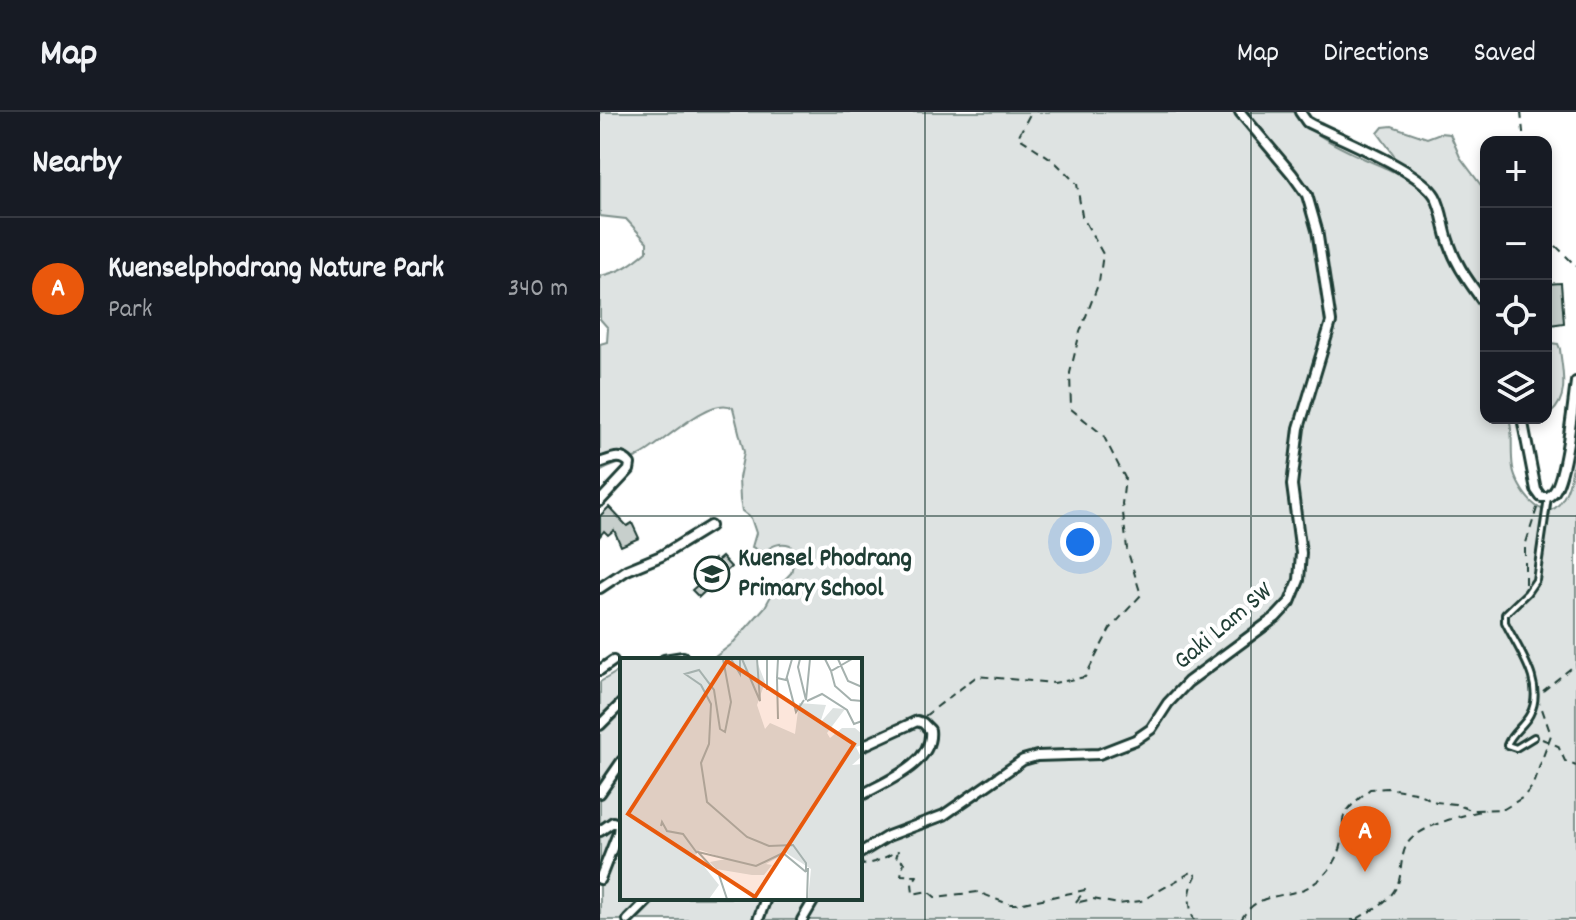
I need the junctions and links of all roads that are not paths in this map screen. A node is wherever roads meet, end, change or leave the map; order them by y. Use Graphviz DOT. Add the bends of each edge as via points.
graph roads {
  1 [pos="1240,112"];
  2 [pos="1300,112"];
  3 [pos="1480,297"];
  4 [pos="1576,382"];
  5 [pos="1523,424"];
  6 [pos="600,463"];
  7 [pos="1544,497"];
  8 [pos="600,501"];
  9 [pos="710,526"];
  10 [pos="600,588"];
  11 [pos="613,661"];
  12 [pos="600,670"];
  13 [pos="620,705"];
  14 [pos="600,725"];
  15 [pos="1534,737"];
  16 [pos="862,746"];
  17 [pos="620,764"];
  18 [pos="600,793"];
  19 [pos="862,795"];
  20 [pos="600,831"];
  21 [pos="862,854"];
  22 [pos="600,879"];
  23 [pos="648,900"];
  24 [pos="765,900"];
  25 [pos="814,900"];
  26 [pos="628,920"];
  27 [pos="758,920"];
  28 [pos="802,920"];
  1 -- 21 [label="street, Gaki Lam SW" via="1307,195 1331,322 1299,428 1292,485 1301,553 1290,602 1188,682 1151,729 1135,740 1099,754 1023,760 944,815 888,836"];
  2 -- 3 [label="street" via="1307,122 1427,186 1439,204 1459,267"];
  4 -- 7 [label="street" via="1561,474 1554,492"];
  5 -- 7 [label="street" via="1533,483"];
  6 -- 8 [label="street" via="618,457 630,464"];
  7 -- 15 [label="lane" via="1536,580 1505,614 1533,682 1534,698 1530,714 1507,745 1516,748"];
  9 -- 10 [label="street"];
  11 -- 12 [label="street"];
  13 -- 14 [label="street"];
  16 -- 19 [label="street" via="917,721 930,730 930,745 923,755"];
  17 -- 18 [label="street"];
  20 -- 22 [label="street" via="613,822 619,825"];
  23 -- 26 [label="street"];
  24 -- 27 [label="street"];
  25 -- 28 [label="street"];
}
